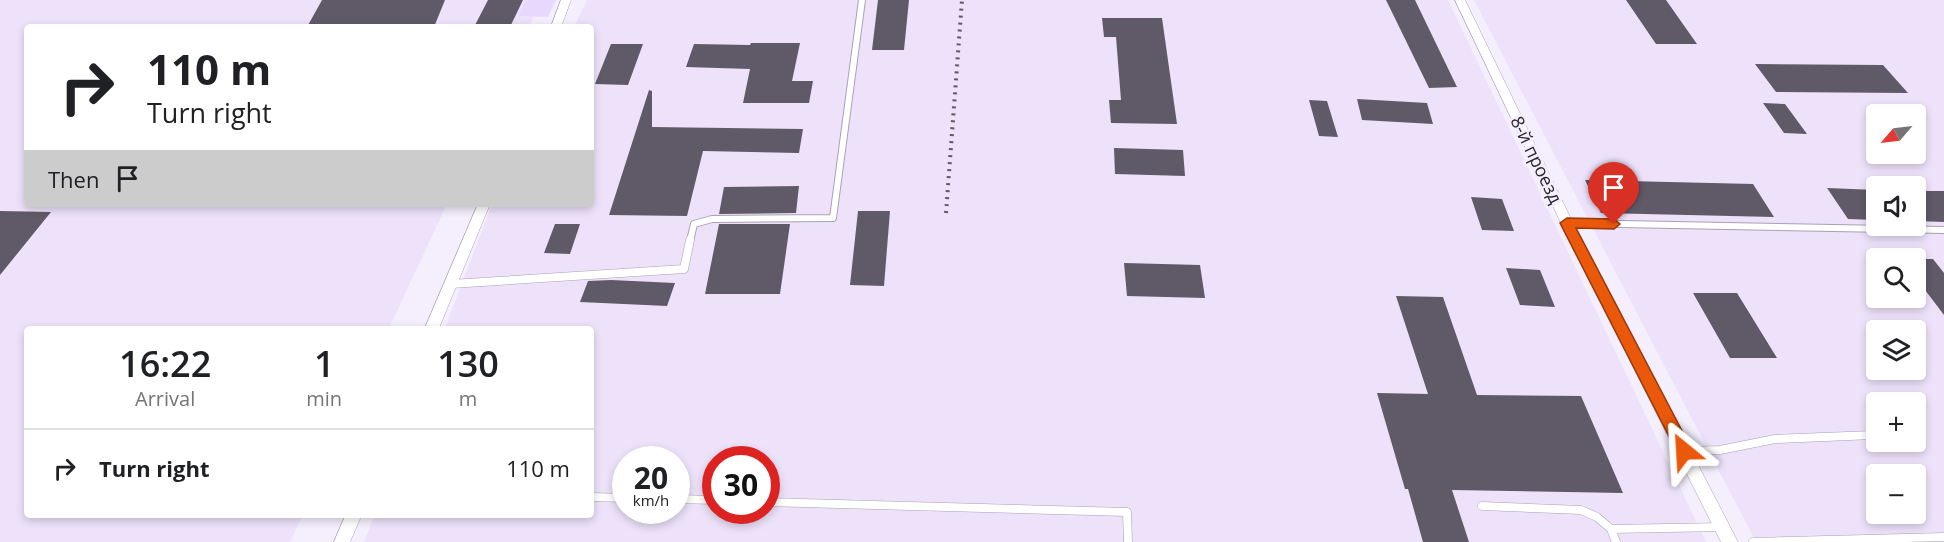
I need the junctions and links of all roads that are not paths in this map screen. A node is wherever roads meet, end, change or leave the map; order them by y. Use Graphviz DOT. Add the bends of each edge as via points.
graph roads {
  1 [pos="567,0"];
  2 [pos="862,0"];
  3 [pos="1460,0"];
  4 [pos="556,24"];
  5 [pos="483,207"];
  6 [pos="1567,223"];
  7 [pos="1944,230"];
  8 [pos="451,284"];
  9 [pos="433,326"];
  10 [pos="1866,435"];
  11 [pos="1684,451"];
  12 [pos="594,497"];
  13 [pos="612,498"];
  14 [pos="780,502"];
  15 [pos="1482,506"];
  16 [pos="352,518"];
  17 [pos="1723,527"];
  18 [pos="1611,529"];
  19 [pos="1944,537"];
  20 [pos="342,542"];
  21 [pos="1128,542"];
  22 [pos="1616,542"];
  23 [pos="1730,542"];
  24 [pos="1753,542"];
  1 -- 4 [label="street"];
  2 -- 8 [label="lane" via="833,218 712,219 694,224 684,269"];
  3 -- 6 [label="street, 8-й проезд"];
  5 -- 8 [label="street"];
  6 -- 7 [label="lane"];
  6 -- 11 [label="street, 8-й проезд"];
  8 -- 9 [label="street"];
  10 -- 11 [label="lane" via="1775,439 1720,450"];
  11 -- 17 [label="street, 8-й проезд"];
  12 -- 13 [label="lane"];
  14 -- 21 [label="lane" via="1127,512"];
  15 -- 18 [label="lane" via="1581,510"];
  16 -- 20 [label="street"];
  17 -- 18 [label="lane"];
  17 -- 23 [label="street, 8-й проезд"];
  18 -- 22 [label="lane"];
  19 -- 24 [label="lane"];
}
